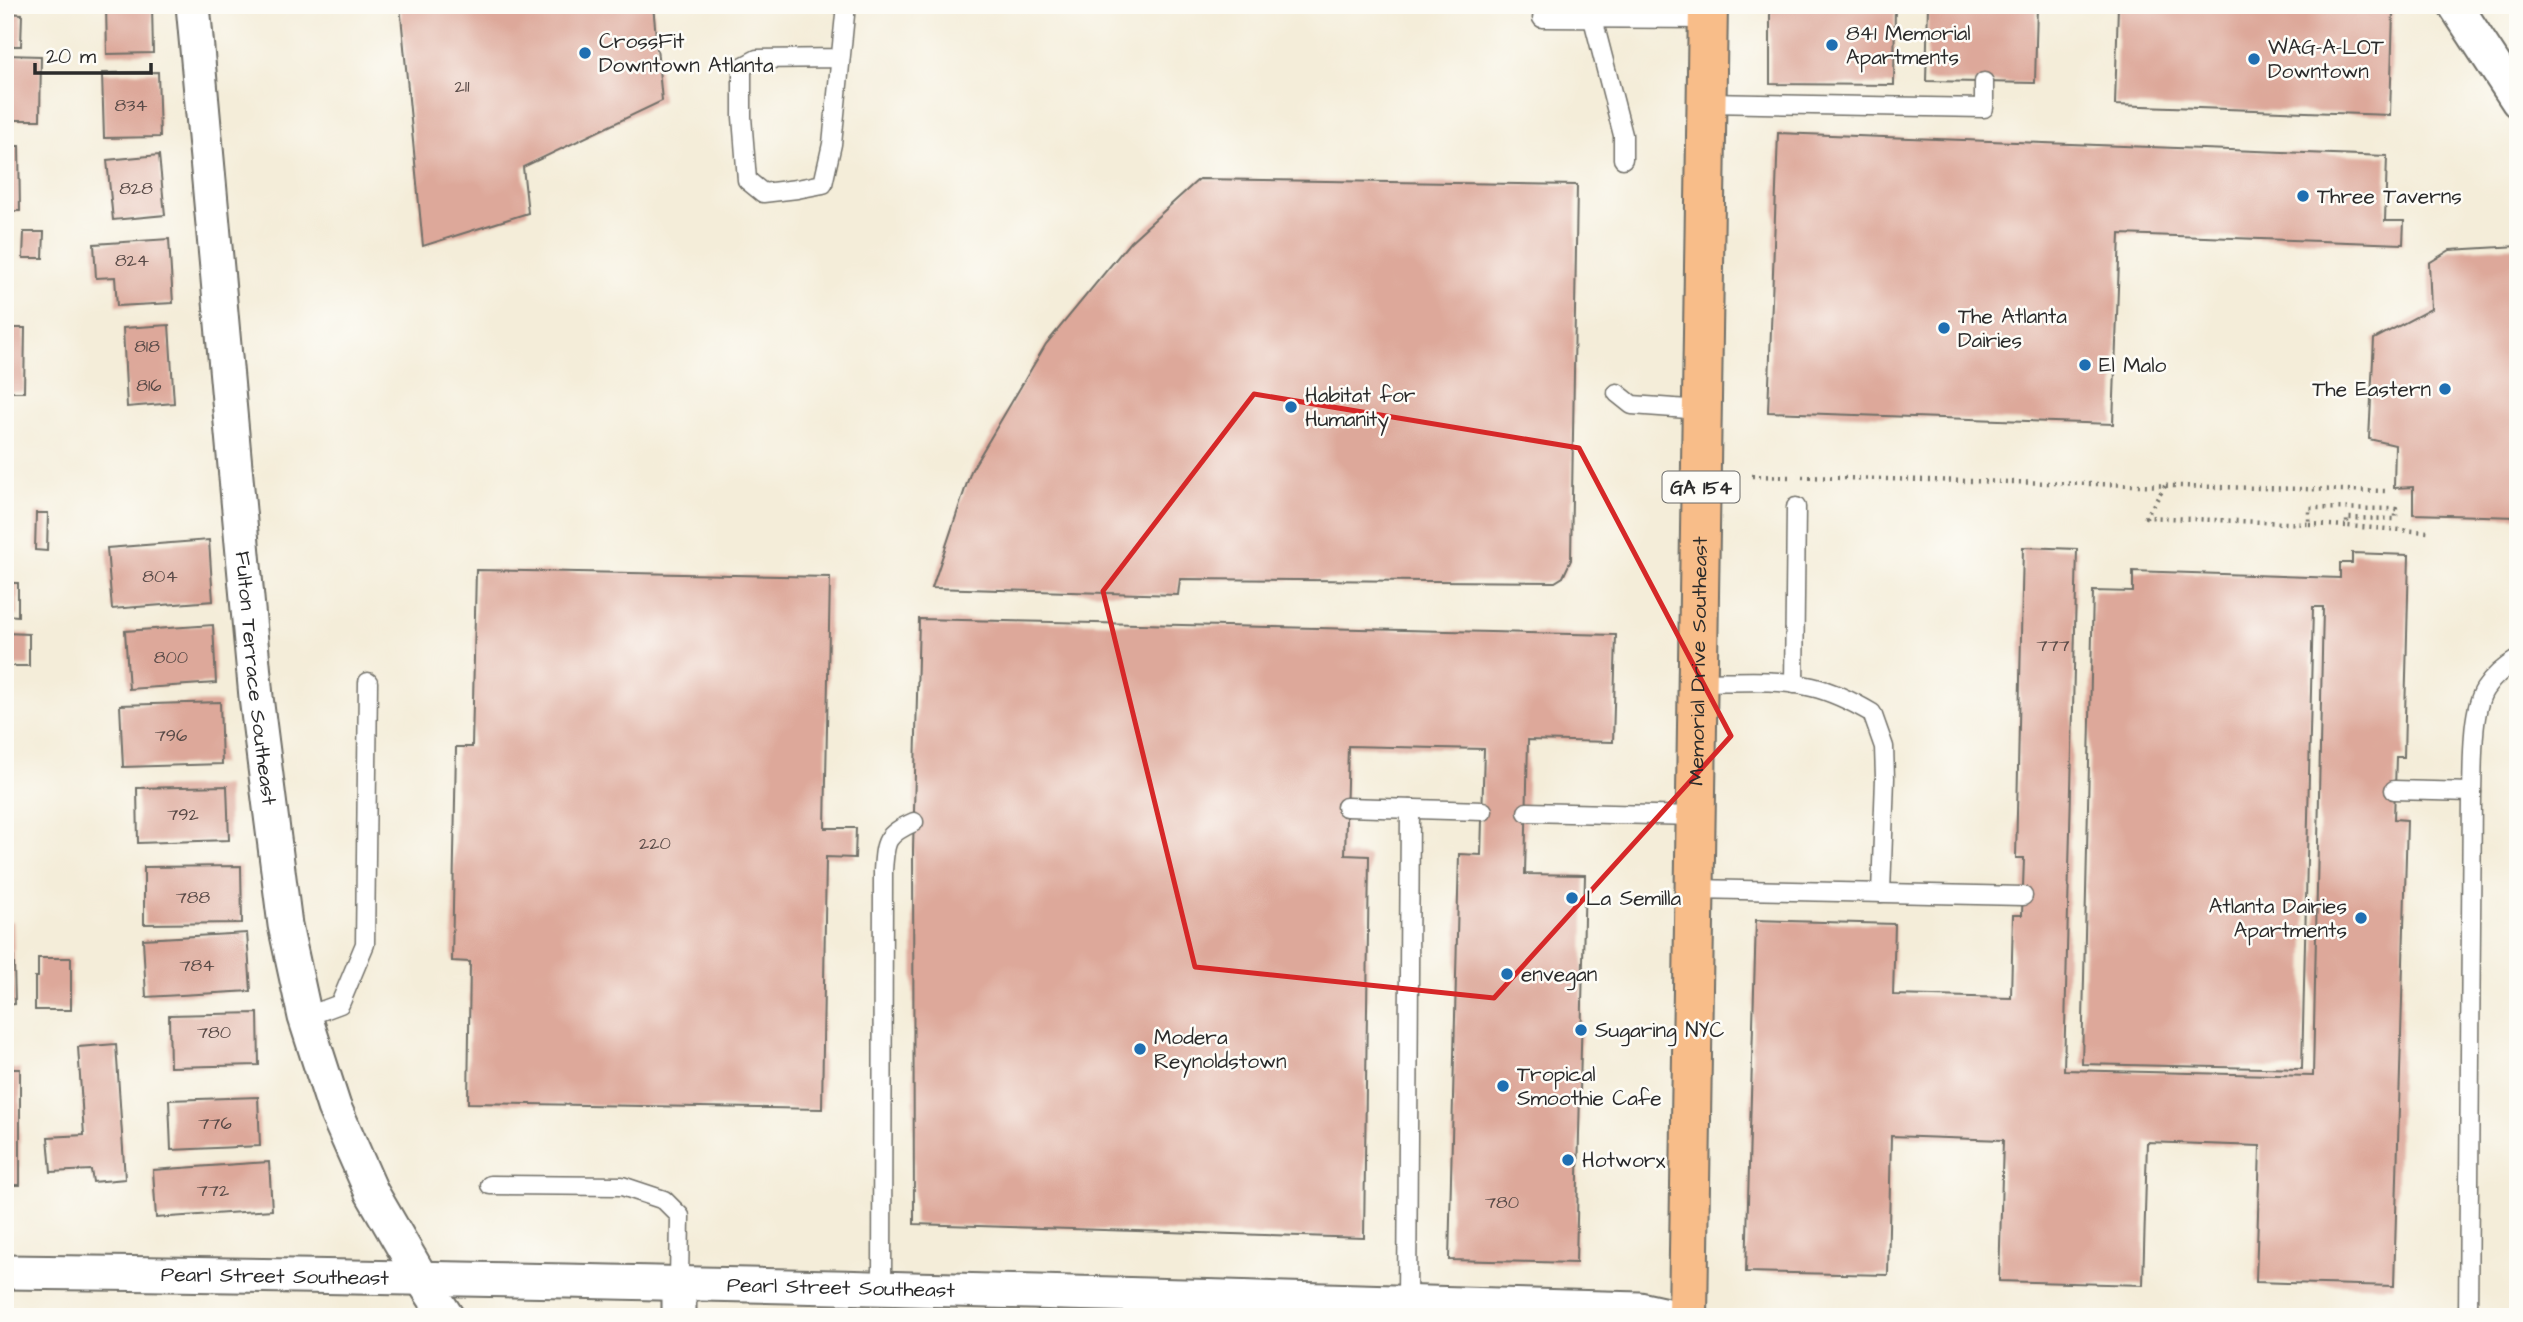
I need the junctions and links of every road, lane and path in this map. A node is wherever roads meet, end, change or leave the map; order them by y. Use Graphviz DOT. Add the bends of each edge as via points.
graph roads {
  1 [pos="193,5"];
  2 [pos="846,5"];
  3 [pos="2455,5"];
  4 [pos="1593,12"];
  5 [pos="1708,12"];
  6 [pos="1542,18"];
  7 [pos="839,58"];
  8 [pos="1984,82"];
  9 [pos="2518,101"];
  10 [pos="1706,103"];
  11 [pos="1623,159"];
  12 [pos="1617,393"];
  13 [pos="1702,410"];
  14 [pos="1752,476"];
  15 [pos="2165,486"];
  16 [pos="2385,491"];
  17 [pos="1796,507"];
  18 [pos="2309,524"];
  19 [pos="2347,526"];
  20 [pos="2428,531"];
  21 [pos="2518,659"];
  22 [pos="368,682"];
  23 [pos="1698,682"];
  24 [pos="1794,684"];
  25 [pos="2394,790"];
  26 [pos="2472,792"];
  27 [pos="1346,807"];
  28 [pos="1410,809"];
  29 [pos="1483,811"];
  30 [pos="1527,812"];
  31 [pos="1696,816"];
  32 [pos="914,822"];
  33 [pos="1695,889"];
  34 [pos="1881,893"];
  35 [pos="2023,896"];
  36 [pos="305,1017"];
  37 [pos="490,1185"];
  38 [pos="5,1272"];
  39 [pos="420,1276"];
  40 [pos="679,1282"];
  41 [pos="882,1287"];
  42 [pos="1407,1302"];
  43 [pos="1468,1310"];
  44 [pos="447,1317"];
  45 [pos="679,1317"];
  46 [pos="1676,1317"];
  47 [pos="1688,1317"];
  48 [pos="2468,1317"];
  1 -- 36 [label="street, Fulton Terrace Southeast" via="256,697 285,925"];
  2 -- 7 [label="lane"];
  3 -- 9 [label="street"];
  4 -- 5 [label="lane"];
  4 -- 6 [label="lane"];
  4 -- 11 [label="lane" via="1623,135"];
  5 -- 10 [label="main road, Memorial Drive Southeast / GA 154"];
  7 -- 7 [label="lane" via="832,144 823,184 763,193 747,180 742,67 757,59"];
  8 -- 10 [label="lane" via="1984,108"];
  10 -- 13 [label="main road, Memorial Drive Southeast / GA 154"];
  12 -- 13 [label="lane" via="1632,405"];
  13 -- 23 [label="main road, Memorial Drive Southeast / GA 154"];
  14 -- 15 [label="path"];
  15 -- 16 [label="path"];
  15 -- 18 [label="path" via="2146,517"];
  17 -- 24 [label="lane"];
  18 -- 19 [label="path"];
  18 -- 19 [label="path" via="2309,508 2396,509 2396,519 2347,518"];
  19 -- 20 [label="path"];
  21 -- 26 [label="lane" via="2484,690 2476,719"];
  22 -- 36 [label="lane" via="365,944 340,1004"];
  23 -- 24 [label="lane"];
  23 -- 31 [label="main road, Memorial Drive Southeast / GA 154"];
  24 -- 34 [label="lane" via="1843,697 1872,713 1884,747"];
  25 -- 26 [label="lane"];
  26 -- 48 [label="lane"];
  27 -- 28 [label="lane"];
  28 -- 29 [label="lane"];
  28 -- 42 [label="lane"];
  30 -- 31 [label="lane"];
  31 -- 33 [label="main road, Memorial Drive Southeast / GA 154"];
  32 -- 41 [label="lane" via="894,831 885,847 883,871"];
  33 -- 34 [label="lane"];
  33 -- 47 [label="main road, Memorial Drive Southeast / GA 154"];
  34 -- 35 [label="lane"];
  36 -- 39 [label="street, Fulton Terrace Southeast" via="334,1107 372,1193"];
  37 -- 40 [label="lane" via="622,1186 664,1200 680,1216"];
  38 -- 39 [label="street, Pearl Street Southeast"];
  39 -- 40 [label="street, Pearl Street Southeast"];
  39 -- 44 [label="street, Fulton Terrace Southeast"];
  40 -- 41 [label="street, Pearl Street Southeast"];
  40 -- 45 [label="street"];
  41 -- 42 [label="street, Pearl Street Southeast"];
  42 -- 43 [label="street, Pearl Street Southeast"];
  43 -- 46 [label="street, Pearl Street Southeast" via="1640,1309"];
}
